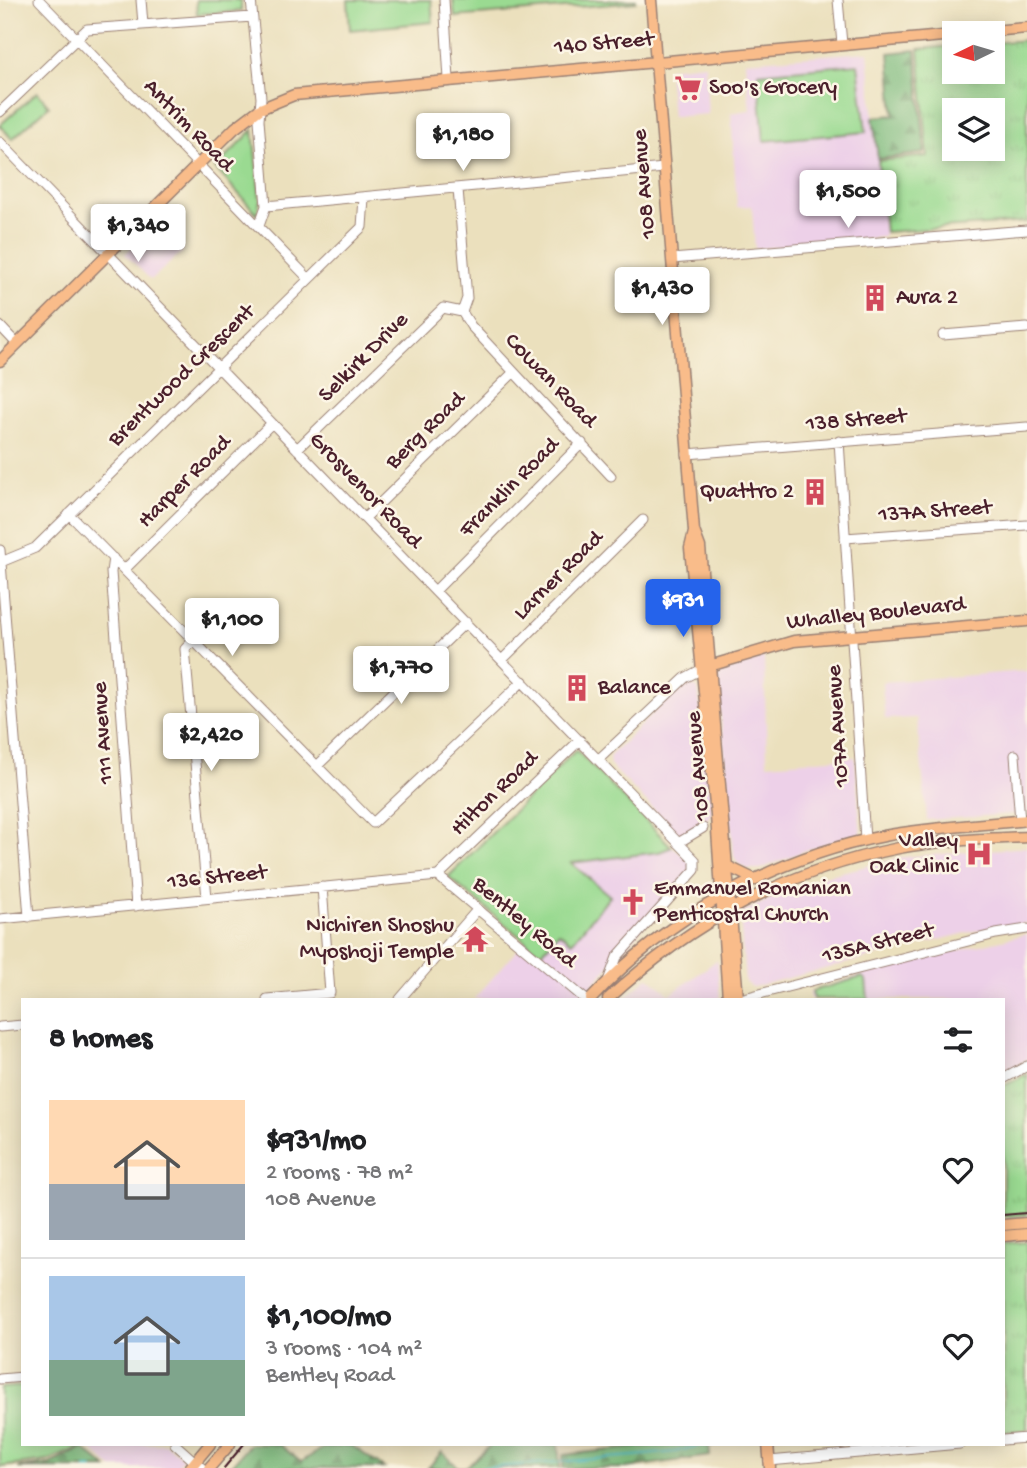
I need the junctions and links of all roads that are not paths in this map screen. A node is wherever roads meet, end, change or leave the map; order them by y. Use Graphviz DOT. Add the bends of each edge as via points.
graph roads {
  1 [pos="39,0"];
  2 [pos="141,0"];
  3 [pos="250,0"];
  4 [pos="444,0"];
  5 [pos="652,0"];
  6 [pos="838,0"];
  7 [pos="252,17"];
  8 [pos="143,24"];
  9 [pos="1027,28"];
  10 [pos="1005,30"];
  11 [pos="942,36"];
  12 [pos="76,38"];
  13 [pos="842,44"];
  14 [pos="657,60"];
  15 [pos="449,79"];
  16 [pos="260,109"];
  17 [pos="0,113"];
  18 [pos="0,142"];
  19 [pos="200,164"];
  20 [pos="664,168"];
  21 [pos="458,189"];
  22 [pos="365,198"];
  23 [pos="266,206"];
  24 [pos="259,226"];
  25 [pos="1027,230"];
  26 [pos="109,255"];
  27 [pos="672,259"];
  28 [pos="309,279"];
  29 [pos="462,312"];
  30 [pos="0,326"];
  31 [pos="1027,328"];
  32 [pos="943,335"];
  33 [pos="18,344"];
  34 [pos="0,361"];
  35 [pos="218,367"];
  36 [pos="514,372"];
  37 [pos="272,423"];
  38 [pos="1027,427"];
  39 [pos="839,441"];
  40 [pos="582,443"];
  41 [pos="297,449"];
  42 [pos="688,454"];
  43 [pos="611,475"];
  44 [pos="69,514"];
  45 [pos="365,518"];
  46 [pos="643,520"];
  47 [pos="1027,525"];
  48 [pos="845,538"];
  49 [pos="0,551"];
  50 [pos="113,558"];
  51 [pos="1,562"];
  52 [pos="125,569"];
  53 [pos="435,591"];
  54 [pos="1027,621"];
  55 [pos="466,622"];
  56 [pos="850,634"];
  57 [pos="194,640"];
  58 [pos="502,660"];
  59 [pos="707,667"];
  60 [pos="523,681"];
  61 [pos="580,740"];
  62 [pos="1015,755"];
  63 [pos="599,760"];
  64 [pos="317,766"];
  65 [pos="1023,821"];
  66 [pos="699,830"];
  67 [pos="1027,835"];
  68 [pos="1006,838"];
  69 [pos="865,840"];
  70 [pos="678,843"];
  71 [pos="729,867"];
  72 [pos="438,876"];
  73 [pos="756,880"];
  74 [pos="322,887"];
  75 [pos="726,894"];
  76 [pos="207,898"];
  77 [pos="136,906"];
  78 [pos="477,910"];
  79 [pos="727,910"];
  80 [pos="29,917"];
  81 [pos="0,919"];
  82 [pos="1027,929"];
  83 [pos="608,981"];
  84 [pos="278,998"];
  85 [pos="401,998"];
  86 [pos="584,998"];
  87 [pos="592,998"];
  88 [pos="609,998"];
  89 [pos="728,998"];
  90 [pos="739,998"];
  91 [pos="743,998"];
  92 [pos="21,1025"];
  93 [pos="0,1027"];
  94 [pos="1027,1066"];
  95 [pos="1005,1078"];
  96 [pos="1027,1223"];
  97 [pos="1005,1225"];
  98 [pos="1027,1234"];
  99 [pos="1005,1236"];
  100 [pos="21,1377"];
  101 [pos="0,1379"];
  102 [pos="1027,1438"];
  103 [pos="1005,1440"];
  104 [pos="177,1446"];
  105 [pos="209,1446"];
  106 [pos="228,1446"];
  107 [pos="768,1446"];
  108 [pos="942,1446"];
  109 [pos="769,1465"];
  110 [pos="196,1466"];
  111 [pos="209,1468"];
  1 -- 12 [label="street, Antrim Road"];
  2 -- 8 [label="street"];
  3 -- 7 [label="street"];
  4 -- 15 [label="street"];
  5 -- 14 [label="main road, 108 Avenue"];
  6 -- 13 [label="street"];
  7 -- 8 [label="street"];
  7 -- 16 [label="street"];
  8 -- 12 [label="street" via="87,29"];
  9 -- 10 [label="main road"];
  11 -- 13 [label="main road, 140 Street"];
  12 -- 17 [label="street"];
  12 -- 19 [label="street, Antrim Road"];
  13 -- 14 [label="main road, 140 Street"];
  14 -- 15 [label="main road, 140 Street"];
  14 -- 20 [label="main road, 108 Avenue"];
  15 -- 16 [label="main road, 140 Street" via="294,95"];
  16 -- 19 [label="main road, 140 Street"];
  16 -- 23 [label="street"];
  18 -- 26 [label="street, Grosvenor Road"];
  19 -- 24 [label="street, Antrim Road"];
  19 -- 26 [label="main road, 140 Street"];
  20 -- 21 [label="street"];
  20 -- 27 [label="main road, 108 Avenue"];
  21 -- 22 [label="street"];
  21 -- 29 [label="street" via="467,298"];
  22 -- 23 [label="street"];
  22 -- 28 [label="street, Brentwood Crescent" via="362,227"];
  23 -- 24 [label="street"];
  24 -- 28 [label="street, Antrim Road"];
  25 -- 27 [label="street"];
  26 -- 33 [label="main road, 140 Street"];
  26 -- 35 [label="street, Grosvenor Road"];
  27 -- 42 [label="main road, 108 Avenue"];
  28 -- 35 [label="street, Brentwood Crescent"];
  29 -- 36 [label="street, Cowan Road"];
  29 -- 41 [label="street, Selkirk Drive" via="443,308"];
  30 -- 33 [label="street"];
  31 -- 32 [label="street"];
  33 -- 34 [label="main road, 140 Street"];
  35 -- 37 [label="street, Grosvenor Road"];
  35 -- 44 [label="street, Brentwood Crescent"];
  36 -- 40 [label="street, Cowan Road"];
  36 -- 45 [label="street, Berg Road"];
  37 -- 41 [label="street, Grosvenor Road"];
  37 -- 52 [label="street, Harper Road"];
  38 -- 39 [label="street, 138 Street"];
  39 -- 42 [label="street, 138 Street"];
  39 -- 48 [label="street, 107A Avenue"];
  40 -- 43 [label="street, Cowan Road"];
  40 -- 53 [label="street, Franklin Road"];
  41 -- 45 [label="street, Grosvenor Road"];
  42 -- 59 [label="main road, 108 Avenue" via="694,531 690,548"];
  44 -- 50 [label="street"];
  44 -- 51 [label="street, Brentwood Crescent" via="35,548"];
  45 -- 53 [label="street, Grosvenor Road"];
  46 -- 58 [label="street, Larner Road"];
  47 -- 48 [label="street, 137A Street"];
  48 -- 56 [label="street, 107A Avenue"];
  49 -- 51 [label="street"];
  50 -- 52 [label="street"];
  50 -- 77 [label="street, 111 Avenue"];
  51 -- 80 [label="street"];
  52 -- 57 [label="street"];
  53 -- 55 [label="street, Grosvenor Road"];
  54 -- 56 [label="main road, Whalley Boulevard"];
  55 -- 58 [label="street, Grosvenor Road"];
  55 -- 64 [label="street"];
  56 -- 59 [label="main road, Whalley Boulevard" via="794,641"];
  56 -- 69 [label="street, 107A Avenue"];
  57 -- 64 [label="street"];
  57 -- 76 [label="street" via="185,649"];
  58 -- 60 [label="street, Grosvenor Road"];
  59 -- 63 [label="street, Whalley Boulevard" via="685,678"];
  59 -- 71 [label="main road, 108 Avenue"];
  59 -- 75 [label="main road, 108 Avenue"];
  60 -- 61 [label="street, Grosvenor Road"];
  60 -- 64 [label="street" via="373,823"];
  61 -- 63 [label="street, Grosvenor Road"];
  61 -- 72 [label="street, Hilton Road"];
  62 -- 65 [label="street"];
  63 -- 70 [label="street, Grosvenor Road"];
  65 -- 67 [label="main road"];
  65 -- 68 [label="main road"];
  65 -- 69 [label="main road"];
  66 -- 70 [label="street"];
  67 -- 68 [label="main road"];
  68 -- 79 [label="main road" via="901,848 864,857 785,882"];
  69 -- 73 [label="main road"];
  70 -- 83 [label="street, Grosvenor Road" via="695,860 695,870 617,957"];
  71 -- 73 [label="main road"];
  71 -- 75 [label="main road, 108 Avenue"];
  72 -- 74 [label="street, 136 Street"];
  72 -- 78 [label="street, Bentley Road"];
  73 -- 75 [label="main road"];
  74 -- 76 [label="street, 136 Street"];
  74 -- 84 [label="street" via="330,993"];
  75 -- 79 [label="main road, 108 Avenue"];
  75 -- 83 [label="main road" via="652,942"];
  76 -- 77 [label="street, 136 Street"];
  77 -- 80 [label="street, 136 Street"];
  78 -- 85 [label="street"];
  78 -- 86 [label="street, Bentley Road"];
  79 -- 88 [label="main road" via="658,955"];
  79 -- 89 [label="main road, 108 Avenue"];
  79 -- 90 [label="main road, 108 Avenue"];
  80 -- 81 [label="street, 136 Street"];
  82 -- 91 [label="street, 135A Street"];
  83 -- 87 [label="main road"];
  92 -- 93 [label="street"];
  94 -- 95 [label="street"];
  96 -- 97 [label="main road"];
  98 -- 99 [label="main road"];
  100 -- 101 [label="street"];
  102 -- 103 [label="street"];
  104 -- 110 [label="street"];
  105 -- 110 [label="main road"];
  106 -- 111 [label="main road"];
  107 -- 109 [label="main road"];
  108 -- 109 [label="street"];
}
